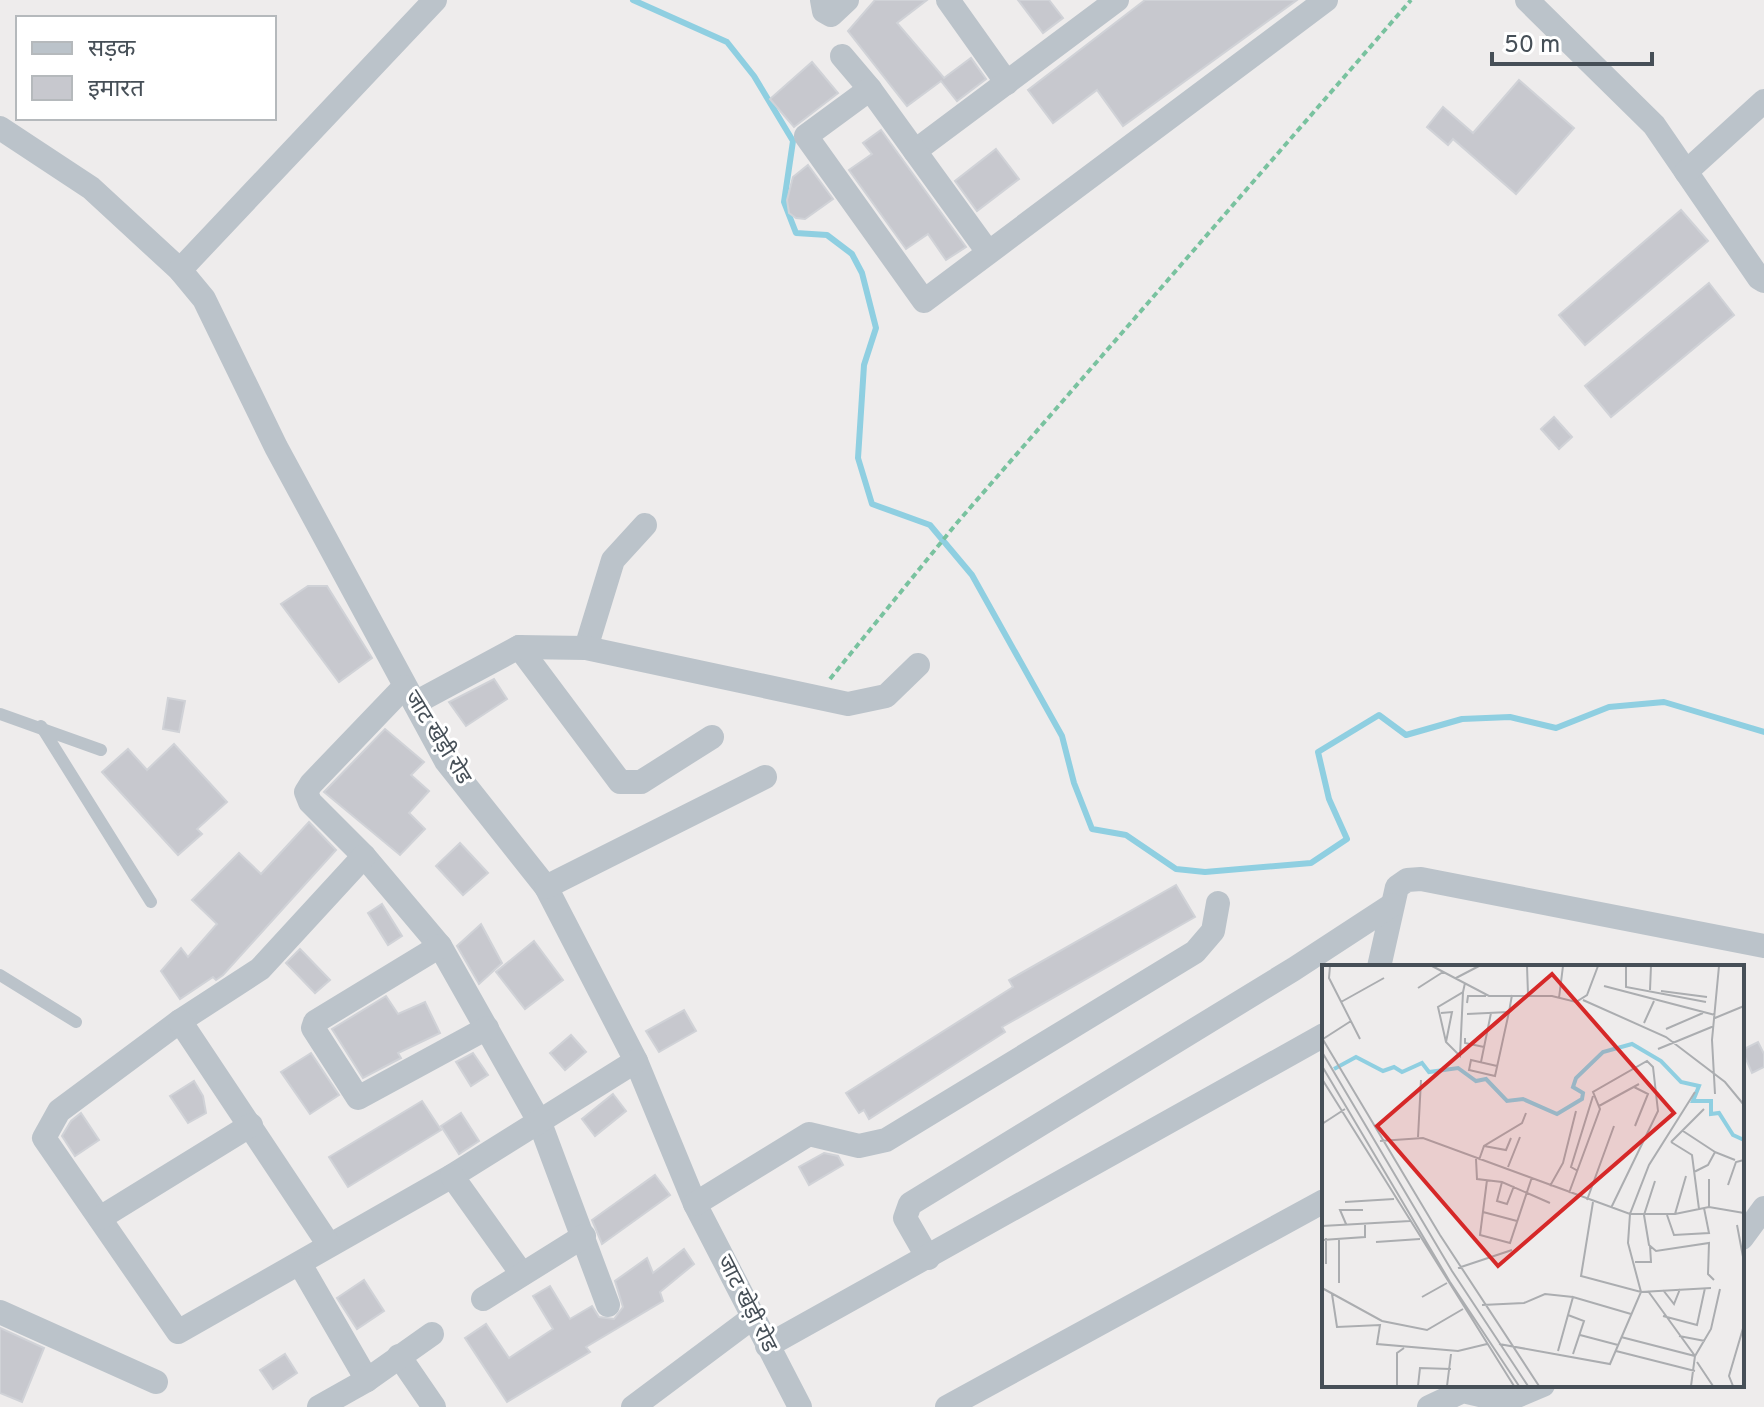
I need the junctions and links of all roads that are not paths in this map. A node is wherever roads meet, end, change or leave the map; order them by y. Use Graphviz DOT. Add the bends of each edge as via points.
graph roads {
  1 [pos="435,0"];
  2 [pos="822,0"];
  3 [pos="847,0"];
  4 [pos="948,0"];
  5 [pos="1117,0"];
  6 [pos="1527,0"];
  7 [pos="1322,1"];
  8 [pos="842,56"];
  9 [pos="1007,83"];
  10 [pos="870,89"];
  11 [pos="1764,101"];
  12 [pos="0,128"];
  13 [pos="915,151"];
  14 [pos="1686,172"];
  15 [pos="988,252"];
  16 [pos="180,270"];
  17 [pos="1764,281"];
  18 [pos="645,525"];
  19 [pos="519,647"];
  20 [pos="586,648"];
  21 [pos="918,665"];
  22 [pos="410,695"];
  23 [pos="0,714"];
  24 [pos="41,726"];
  25 [pos="712,737"];
  26 [pos="101,750"];
  27 [pos="765,777"];
  28 [pos="364,856"];
  29 [pos="546,887"];
  30 [pos="151,902"];
  31 [pos="1218,903"];
  32 [pos="1392,905"];
  33 [pos="440,946"];
  34 [pos="1764,946"];
  35 [pos="1379,965"];
  36 [pos="0,975"];
  37 [pos="180,1021"];
  38 [pos="76,1022"];
  39 [pos="487,1028"];
  40 [pos="1322,1036"];
  41 [pos="636,1061"];
  42 [pos="540,1123"];
  43 [pos="251,1125"];
  44 [pos="452,1176"];
  45 [pos="1322,1202"];
  46 [pos="695,1204"];
  47 [pos="1764,1208"];
  48 [pos="100,1218"];
  49 [pos="1744,1235"];
  50 [pos="584,1236"];
  51 [pos="329,1245"];
  52 [pos="928,1258"];
  53 [pos="300,1264"];
  54 [pos="522,1274"];
  55 [pos="483,1299"];
  56 [pos="608,1305"];
  57 [pos="0,1312"];
  58 [pos="752,1318"];
  59 [pos="432,1334"];
  60 [pos="767,1346"];
  61 [pos="399,1356"];
  62 [pos="367,1380"];
  63 [pos="156,1382"];
  64 [pos="1538,1387"];
  65 [pos="319,1407"];
  66 [pos="434,1407"];
  67 [pos="633,1407"];
  68 [pos="800,1407"];
  69 [pos="947,1407"];
  70 [pos="1429,1407"];
  1 -- 16 [label="street"];
  2 -- 3 [label="street" via="831,15"];
  4 -- 9 [label="street"];
  5 -- 9 [label="street"];
  6 -- 14 [label="street" via="1654,125"];
  7 -- 15 [label="street"];
  8 -- 10 [label="street"];
  9 -- 13 [label="street"];
  10 -- 13 [label="street"];
  10 -- 15 [label="street" via="806,136 924,301"];
  11 -- 14 [label="street"];
  12 -- 16 [label="street, जाट खेड़ी रोड" via="91,188"];
  13 -- 15 [label="street"];
  14 -- 17 [label="street"];
  16 -- 22 [label="street, जाट खेड़ी रोड" via="204,299 276,447"];
  18 -- 20 [label="street" via="613,560"];
  19 -- 20 [label="street"];
  19 -- 22 [label="street"];
  19 -- 25 [label="street" via="620,782 641,782"];
  20 -- 21 [label="street" via="848,704 869,702 895,690"];
  22 -- 28 [label="street" via="306,792"];
  22 -- 29 [label="street, जाट खेड़ी रोड" via="446,761"];
  23 -- 24 [label="lane"];
  24 -- 26 [label="lane"];
  24 -- 30 [label="lane"];
  27 -- 29 [label="street"];
  28 -- 33 [label="street"];
  28 -- 37 [label="street" via="260,969"];
  29 -- 41 [label="street, जाट खेड़ी रोड"];
  31 -- 46 [label="street" via="1213,931 1195,952 886,1140 859,1146 809,1134"];
  32 -- 34 [label="street" via="1397,887 1421,879"];
  32 -- 35 [label="street"];
  32 -- 52 [label="street" via="910,1204 905,1218"];
  33 -- 39 [label="street"];
  33 -- 39 [label="street" via="313,1028 358,1098"];
  36 -- 38 [label="lane"];
  37 -- 43 [label="street"];
  37 -- 48 [label="street" via="59,1111 44,1138"];
  39 -- 42 [label="street"];
  40 -- 52 [label="street"];
  41 -- 42 [label="street"];
  41 -- 46 [label="street, जाट खेड़ी रोड"];
  42 -- 44 [label="street"];
  42 -- 50 [label="street"];
  43 -- 48 [label="street"];
  43 -- 51 [label="street"];
  44 -- 51 [label="street"];
  44 -- 54 [label="street"];
  45 -- 69 [label="street"];
  46 -- 58 [label="street, जाट खेड़ी रोड"];
  47 -- 49 [label="street"];
  48 -- 53 [label="street" via="178,1332"];
  50 -- 54 [label="street"];
  50 -- 56 [label="street"];
  51 -- 53 [label="street"];
  52 -- 60 [label="street"];
  53 -- 62 [label="street"];
  54 -- 55 [label="street"];
  57 -- 63 [label="street"];
  58 -- 60 [label="street, जाट खेड़ी रोड"];
  58 -- 67 [label="street"];
  59 -- 61 [label="street"];
  60 -- 68 [label="street, जाट खेड़ी रोड"];
  61 -- 62 [label="street"];
  61 -- 66 [label="street"];
  62 -- 65 [label="street"];
  64 -- 70 [label="street" via="1505,1401 1463,1391"];
}
